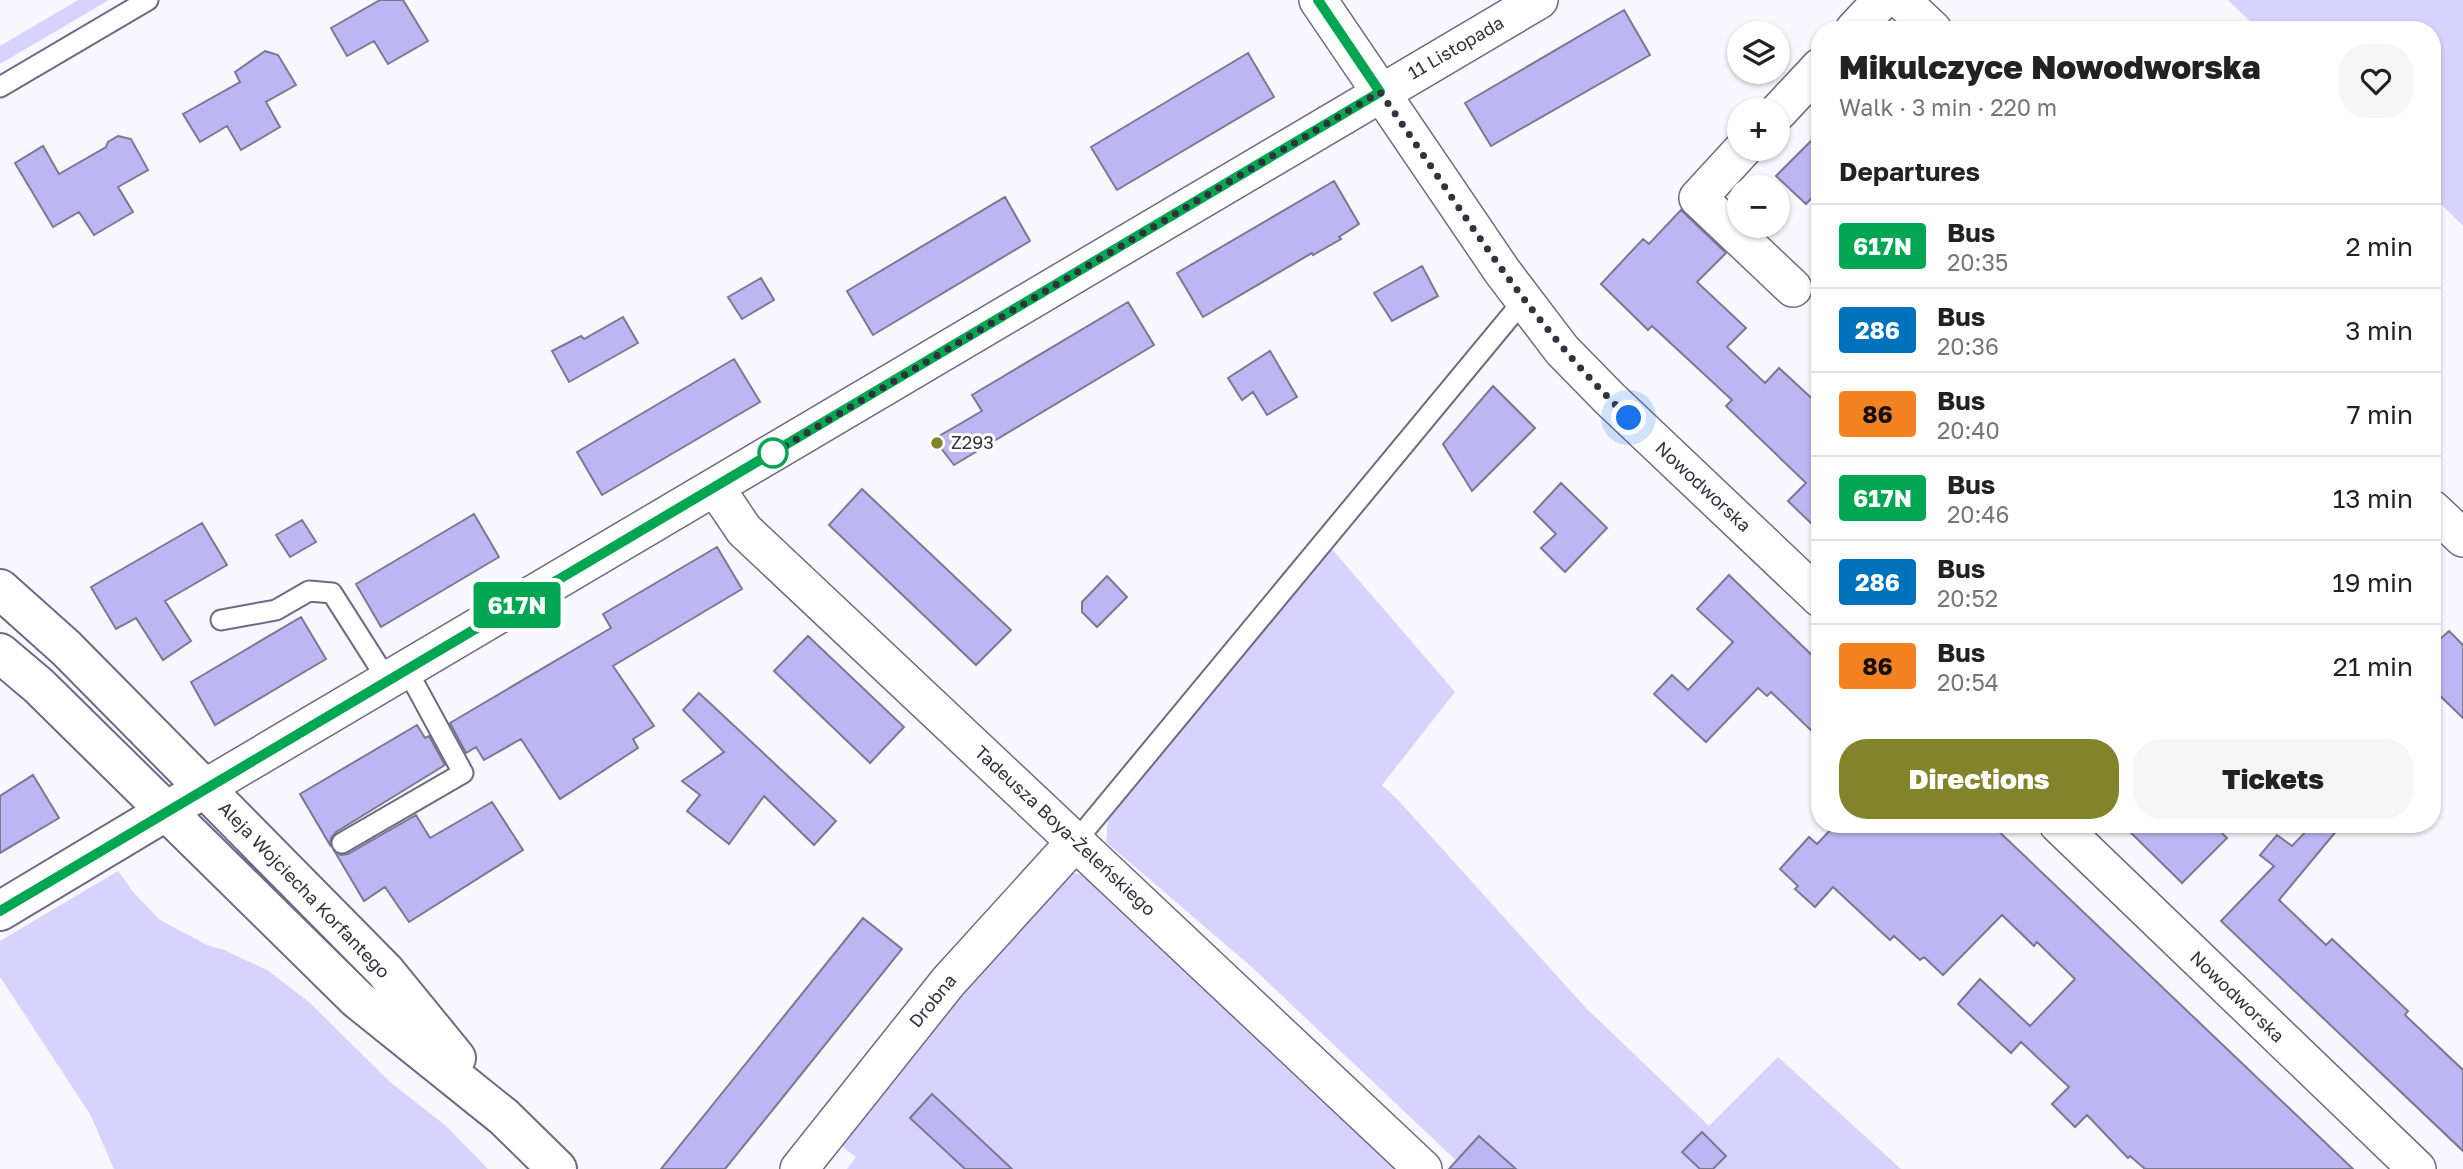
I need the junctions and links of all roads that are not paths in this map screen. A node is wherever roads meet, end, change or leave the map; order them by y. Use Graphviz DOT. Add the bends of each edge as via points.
graph roads {
  1 [pos="148,0"];
  2 [pos="1318,0"];
  3 [pos="1539,0"];
  4 [pos="1882,0"];
  5 [pos="1901,0"];
  6 [pos="1862,21"];
  7 [pos="1923,21"];
  8 [pos="1811,77"];
  9 [pos="0,87"];
  10 [pos="1380,92"];
  11 [pos="1790,99"];
  12 [pos="1732,161"];
  13 [pos="1793,288"];
  14 [pos="1523,301"];
  15 [pos="715,487"];
  16 [pos="2441,517"];
  17 [pos="2463,538"];
  18 [pos="0,589"];
  19 [pos="1811,590"];
  20 [pos="220,620"];
  21 [pos="0,653"];
  22 [pos="397,675"];
  23 [pos="205,788"];
  24 [pos="166,811"];
  25 [pos="2066,833"];
  26 [pos="1076,841"];
  27 [pos="342,843"];
  28 [pos="0,911"];
  29 [pos="504,1116"];
  30 [pos="557,1169"];
  31 [pos="799,1169"];
  32 [pos="1423,1169"];
  33 [pos="2417,1169"];
  1 -- 9 [label="lane"];
  2 -- 10 [label="street, Nowodworska"];
  3 -- 10 [label="street, 11 Listopada"];
  4 -- 6 [label="street"];
  5 -- 7 [label="street"];
  8 -- 11 [label="street"];
  10 -- 14 [label="street, Nowodworska"];
  10 -- 15 [label="street, 11 Listopada"];
  12 -- 13 [label="street" via="1698,198"];
  14 -- 19 [label="street, Nowodworska" via="1610,400"];
  14 -- 26 [label="lane"];
  15 -- 22 [label="street, 11 Listopada"];
  15 -- 26 [label="street, Tadeusza Boya-Żeleńskiego" via="744,530"];
  16 -- 17 [label="street"];
  18 -- 23 [label="main road, Aleja Wojciecha Korfantego" via="66,648"];
  20 -- 22 [label="lane" via="276,610 309,591 332,593"];
  21 -- 24 [label="main road, Aleja Wojciecha Korfantego"];
  22 -- 23 [label="street, 11 Listopada"];
  22 -- 27 [label="lane" via="463,773"];
  23 -- 24 [label="main road, 11 Listopada"];
  23 -- 29 [label="main road, Aleja Wojciecha Korfantego" via="385,971"];
  24 -- 28 [label="main road, 11 Listopada"];
  24 -- 29 [label="main road, Aleja Wojciecha Korfantego" via="357,999"];
  25 -- 33 [label="street, Nowodworska"];
  26 -- 31 [label="street, Drobna" via="948,982"];
  26 -- 32 [label="street, Tadeusza Boya-Żeleńskiego"];
  29 -- 30 [label="main road, Aleja Wojciecha Korfantego"];
}
